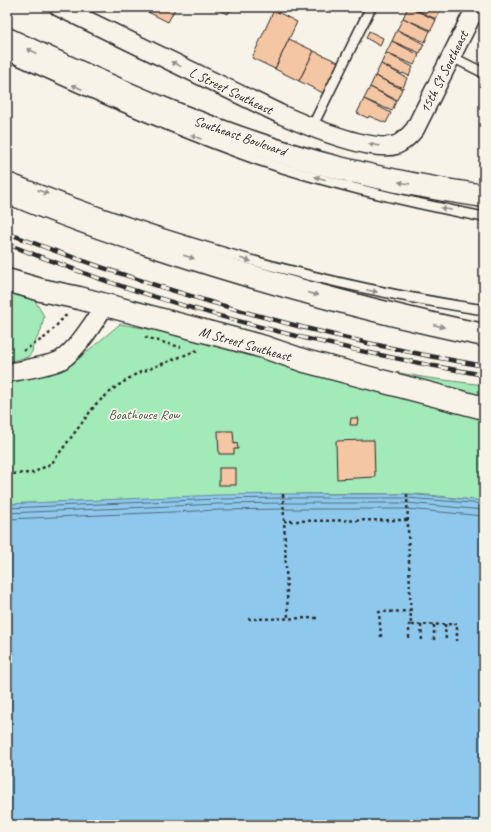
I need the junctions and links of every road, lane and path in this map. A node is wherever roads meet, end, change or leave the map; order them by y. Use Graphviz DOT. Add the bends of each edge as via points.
graph roads {
  1 [pos="59,7"];
  2 [pos="371,7"];
  3 [pos="476,7"];
  4 [pos="7,39"];
  5 [pos="7,55"];
  6 [pos="452,57"];
  7 [pos="484,73"];
  8 [pos="312,127"];
  9 [pos="409,135"];
  10 [pos="7,177"];
  11 [pos="7,192"];
  12 [pos="484,196"];
  13 [pos="484,217"];
  14 [pos="7,280"];
  15 [pos="105,305"];
  16 [pos="484,310"];
  17 [pos="70,315"];
  18 [pos="484,335"];
  19 [pos="200,349"];
  20 [pos="17,353"];
  21 [pos="7,373"];
  22 [pos="484,408"];
  23 [pos="7,474"];
  24 [pos="283,494"];
  25 [pos="407,494"];
  26 [pos="408,520"];
  27 [pos="284,521"];
  28 [pos="411,611"];
  29 [pos="288,618"];
  30 [pos="320,618"];
  31 [pos="248,619"];
  32 [pos="411,624"];
  33 [pos="434,624"];
  34 [pos="446,624"];
  35 [pos="421,625"];
  36 [pos="380,637"];
  37 [pos="409,638"];
  38 [pos="446,641"];
  39 [pos="457,641"];
  40 [pos="422,642"];
  41 [pos="434,642"];
  8 -- 1 [label="street, L Street Southeast, one-way" via="260,105"];
  2 -- 8 [label="lane"];
  3 -- 6 [label="street, 15th St Southeast"];
  12 -- 4 [label="main road, Southeast Boulevard, one-way" via="397,182 338,168 216,130"];
  13 -- 5 [label="lane, one-way" via="372,192 259,160 177,129"];
  6 -- 7 [label="lane"];
  6 -- 9 [label="street, 15th St Southeast" via="419,122"];
  9 -- 8 [label="street, L Street Southeast, one-way" via="397,144 384,147"];
  10 -- 16 [label="lane, one-way" via="123,221 267,266 373,291"];
  11 -- 18 [label="main road, one-way" via="196,260 342,302"];
  14 -- 15 [label="main road, M Street Southeast"];
  15 -- 21 [label="street" via="72,351 60,360"];
  15 -- 22 [label="main road, M Street Southeast"];
  17 -- 20 [label="path" via="65,316 36,344"];
  19 -- 23 [label="path" via="136,374 116,387 96,404 52,463 33,472"];
  24 -- 27 [label="path"];
  25 -- 26 [label="path"];
  26 -- 27 [label="path"];
  26 -- 28 [label="path"];
  27 -- 29 [label="path"];
  28 -- 32 [label="path"];
  28 -- 36 [label="path" via="379,612"];
  29 -- 30 [label="path"];
  29 -- 31 [label="path"];
  32 -- 35 [label="path"];
  32 -- 37 [label="path"];
  33 -- 34 [label="path"];
  33 -- 35 [label="path"];
  33 -- 41 [label="path"];
  34 -- 38 [label="path"];
  34 -- 39 [label="path" via="457,624"];
  35 -- 40 [label="path"];
}
